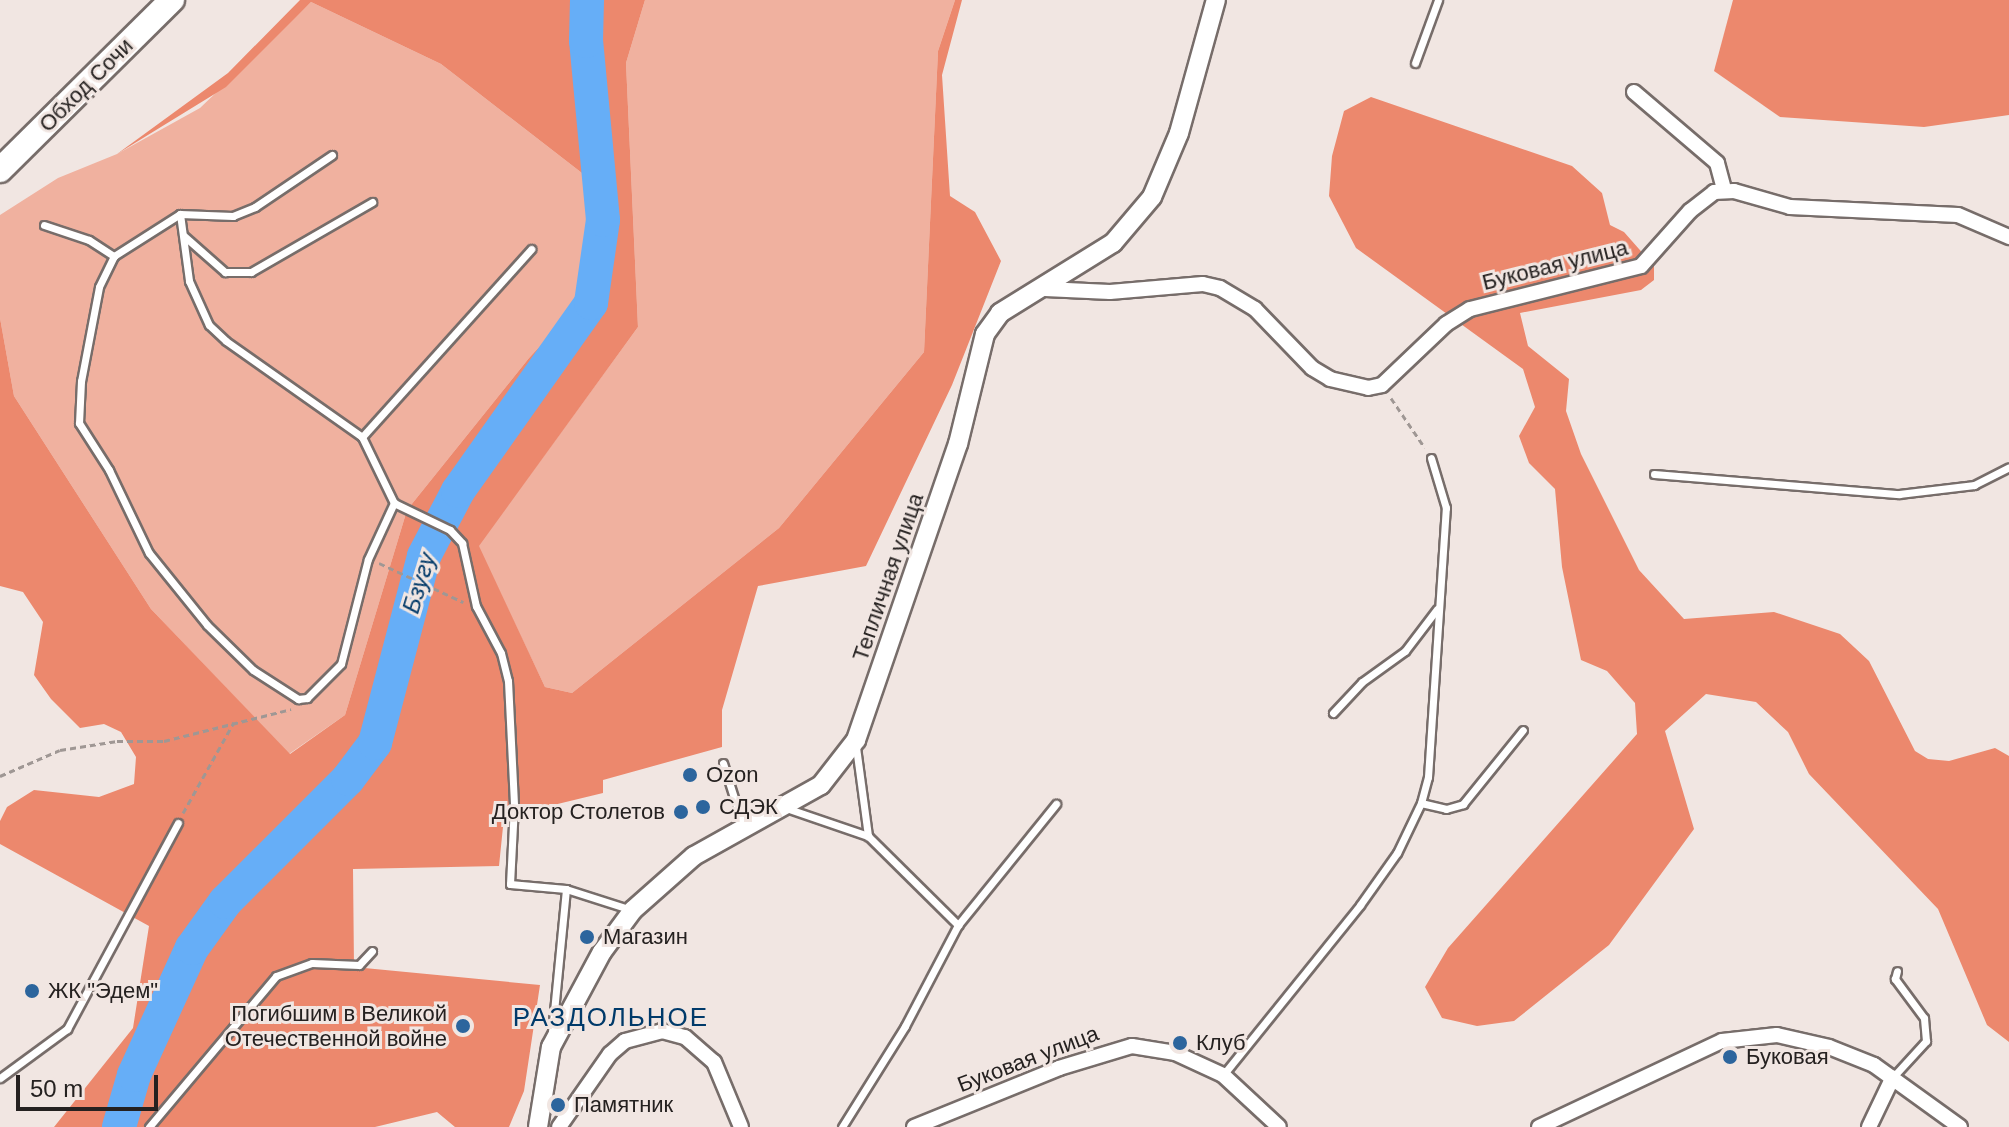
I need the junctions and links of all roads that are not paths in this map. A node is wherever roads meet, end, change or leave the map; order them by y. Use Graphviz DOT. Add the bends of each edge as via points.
graph roads {
  1 [pos="172,0"];
  2 [pos="1216,0"];
  3 [pos="1438,0"];
  4 [pos="1415,63"];
  5 [pos="1634,92"];
  6 [pos="332,155"];
  7 [pos="0,170"];
  8 [pos="1724,190"];
  9 [pos="372,202"];
  10 [pos="180,214"];
  11 [pos="44,225"];
  12 [pos="184,236"];
  13 [pos="2009,237"];
  14 [pos="531,249"];
  15 [pos="114,256"];
  16 [pos="1045,289"];
  17 [pos="362,437"];
  18 [pos="1431,458"];
  19 [pos="2009,467"];
  20 [pos="1654,474"];
  21 [pos="394,503"];
  22 [pos="1439,607"];
  23 [pos="1333,713"];
  24 [pos="1523,730"];
  25 [pos="856,740"];
  26 [pos="723,763"];
  27 [pos="1421,803"];
  28 [pos="1056,804"];
  29 [pos="784,807"];
  30 [pos="178,823"];
  31 [pos="744,826"];
  32 [pos="868,836"];
  33 [pos="566,889"];
  34 [pos="633,910"];
  35 [pos="958,925"];
  36 [pos="372,951"];
  37 [pos="1897,971"];
  38 [pos="551,1047"];
  39 [pos="1223,1075"];
  40 [pos="1893,1077"];
  41 [pos="0,1078"];
  42 [pos="149,1127"];
  43 [pos="538,1127"];
  44 [pos="559,1127"];
  45 [pos="741,1127"];
  46 [pos="842,1127"];
  47 [pos="914,1127"];
  48 [pos="1279,1127"];
  49 [pos="1539,1127"];
  50 [pos="1869,1127"];
  51 [pos="1960,1127"];
  1 -- 7 [label="highway, Обход Сочи"];
  2 -- 16 [label="street, Тепличная улица" via="1179,133 1152,197 1113,243"];
  3 -- 4 [label="lane"];
  5 -- 8 [label="street" via="1717,163"];
  6 -- 10 [label="lane" via="233,216"];
  8 -- 13 [label="street" via="1790,207 1958,215"];
  8 -- 16 [label="street, Буковая улица" via="1703,198 1641,266 1470,309 1446,324 1382,385 1368,388 1330,379 1296,354 1255,309 1220,288 1203,284 1110,292"];
  9 -- 12 [label="lane" via="251,272 225,272"];
  10 -- 12 [label="lane"];
  10 -- 15 [label="lane"];
  11 -- 15 [label="lane" via="89,240"];
  12 -- 17 [label="lane" via="189,281 209,325"];
  14 -- 17 [label="lane"];
  15 -- 21 [label="lane" via="99,287 81,381 79,423 109,470 149,553 207,625 253,670 298,699 307,698 341,664 368,559"];
  16 -- 25 [label="street, Тепличная улица" via="1000,313 977,352 958,444"];
  17 -- 21 [label="lane"];
  18 -- 22 [label="lane" via="1446,508"];
  19 -- 20 [label="lane" via="1974,485 1899,494"];
  21 -- 33 [label="lane" via="450,530 462,543 476,606 501,653 508,681 514,805 510,884"];
  22 -- 23 [label="lane" via="1405,651 1362,682"];
  22 -- 27 [label="lane" via="1428,777"];
  24 -- 27 [label="lane" via="1463,804 1446,809"];
  25 -- 29 [label="street, Тепличная улица" via="821,785"];
  25 -- 32 [label="lane"];
  26 -- 31 [label="lane"];
  27 -- 39 [label="lane" via="1397,853 1360,905"];
  28 -- 35 [label="lane"];
  29 -- 31 [label="street, Тепличная улица"];
  29 -- 32 [label="lane"];
  30 -- 41 [label="lane" via="67,1029"];
  31 -- 34 [label="street, Тепличная улица" via="663,878"];
  32 -- 35 [label="lane"];
  33 -- 34 [label="lane"];
  33 -- 38 [label="lane"];
  34 -- 38 [label="street, Тепличная улица" via="602,952"];
  35 -- 46 [label="lane" via="912,1014"];
  36 -- 42 [label="lane" via="359,965 312,963 276,976"];
  37 -- 40 [label="lane" via="1895,979 1924,1018 1926,1041"];
  38 -- 43 [label="street, Тепличная улица"];
  39 -- 47 [label="street, Буковая улица" via="1175,1053 1121,1048"];
  39 -- 48 [label="street, Буковая улица"];
  40 -- 49 [label="street" via="1854,1056 1803,1039 1742,1036 1683,1057"];
  40 -- 50 [label="street"];
  40 -- 51 [label="street"];
  44 -- 45 [label="street" via="610,1054 625,1041 662,1031 685,1037 714,1062"];
}
